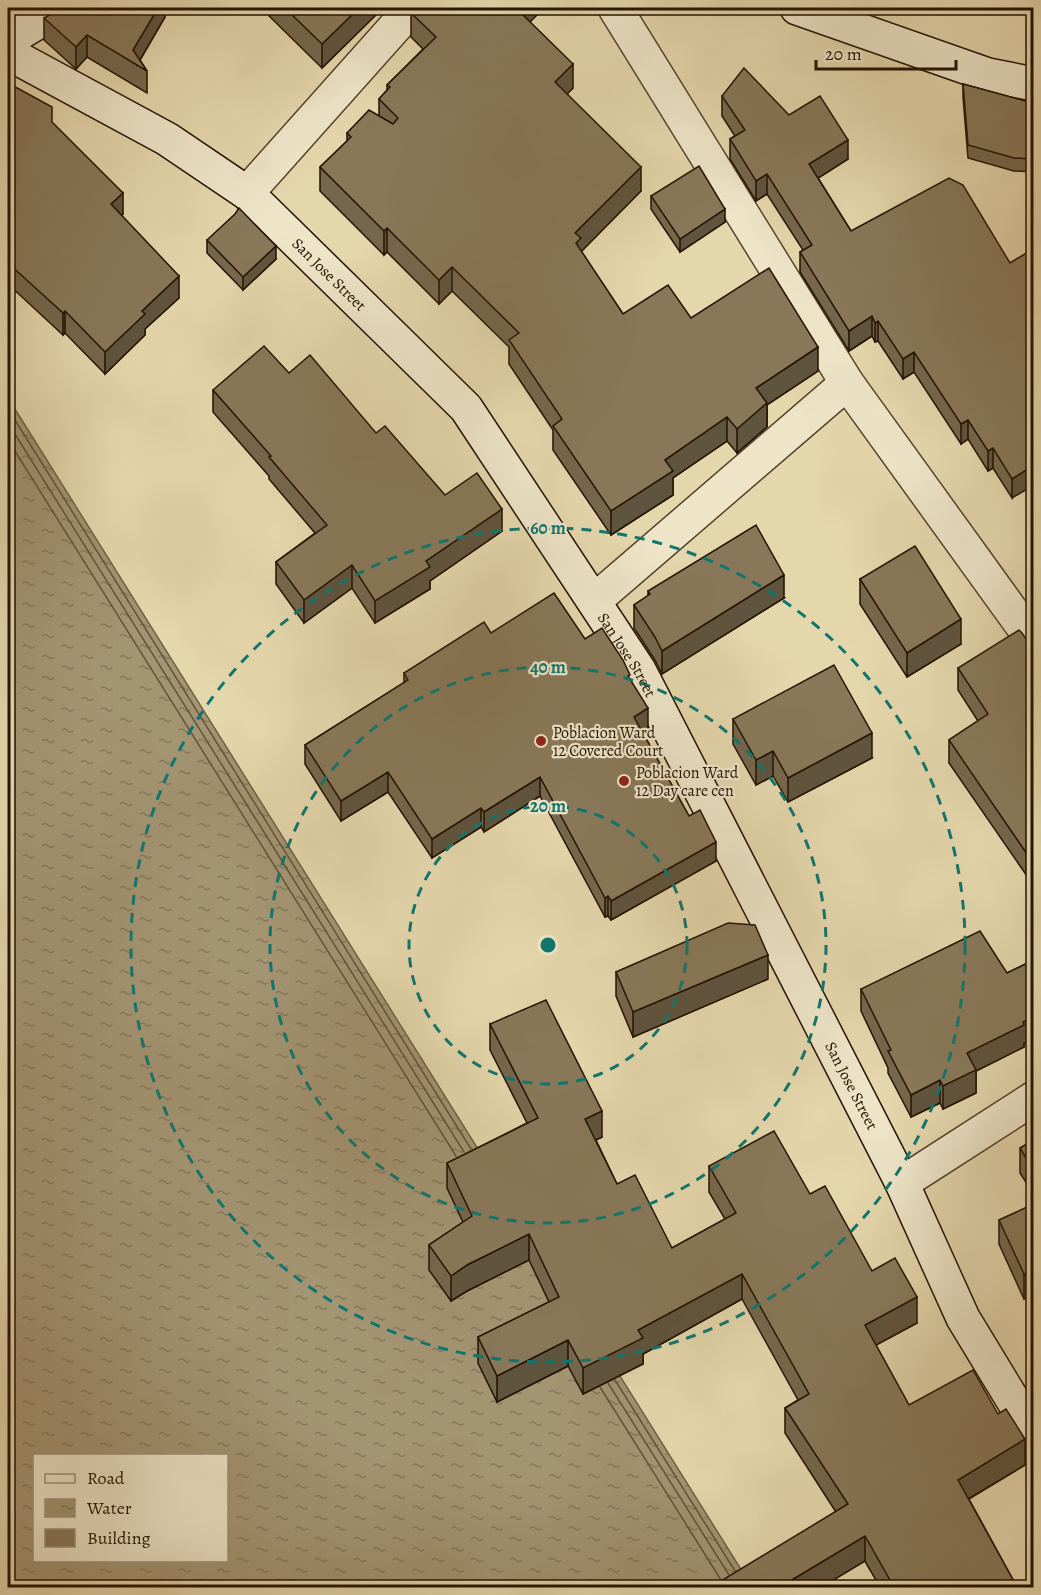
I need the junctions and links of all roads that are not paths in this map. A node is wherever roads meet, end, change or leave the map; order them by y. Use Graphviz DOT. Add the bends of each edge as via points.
graph roads {
  1 [pos="61,8"];
  2 [pos="412,8"];
  3 [pos="615,8"];
  4 [pos="797,8"];
  5 [pos="8,40"];
  6 [pos="8,52"];
  7 [pos="1034,84"];
  8 [pos="248,192"];
  9 [pos="846,383"];
  10 [pos="594,601"];
  11 [pos="1034,642"];
  12 [pos="1034,1098"];
  13 [pos="902,1183"];
  14 [pos="1034,1435"];
  1 -- 5 [label="street"];
  2 -- 8 [label="street"];
  3 -- 9 [label="street"];
  4 -- 7 [label="street" via="988,75"];
  6 -- 8 [label="street, San Jose Street" via="167,139"];
  8 -- 10 [label="street, San Jose Street" via="466,408"];
  9 -- 10 [label="street"];
  9 -- 11 [label="street"];
  10 -- 13 [label="street, San Jose Street" via="639,670"];
  12 -- 13 [label="street"];
  13 -- 14 [label="street, San Jose Street" via="963,1318"];
}
